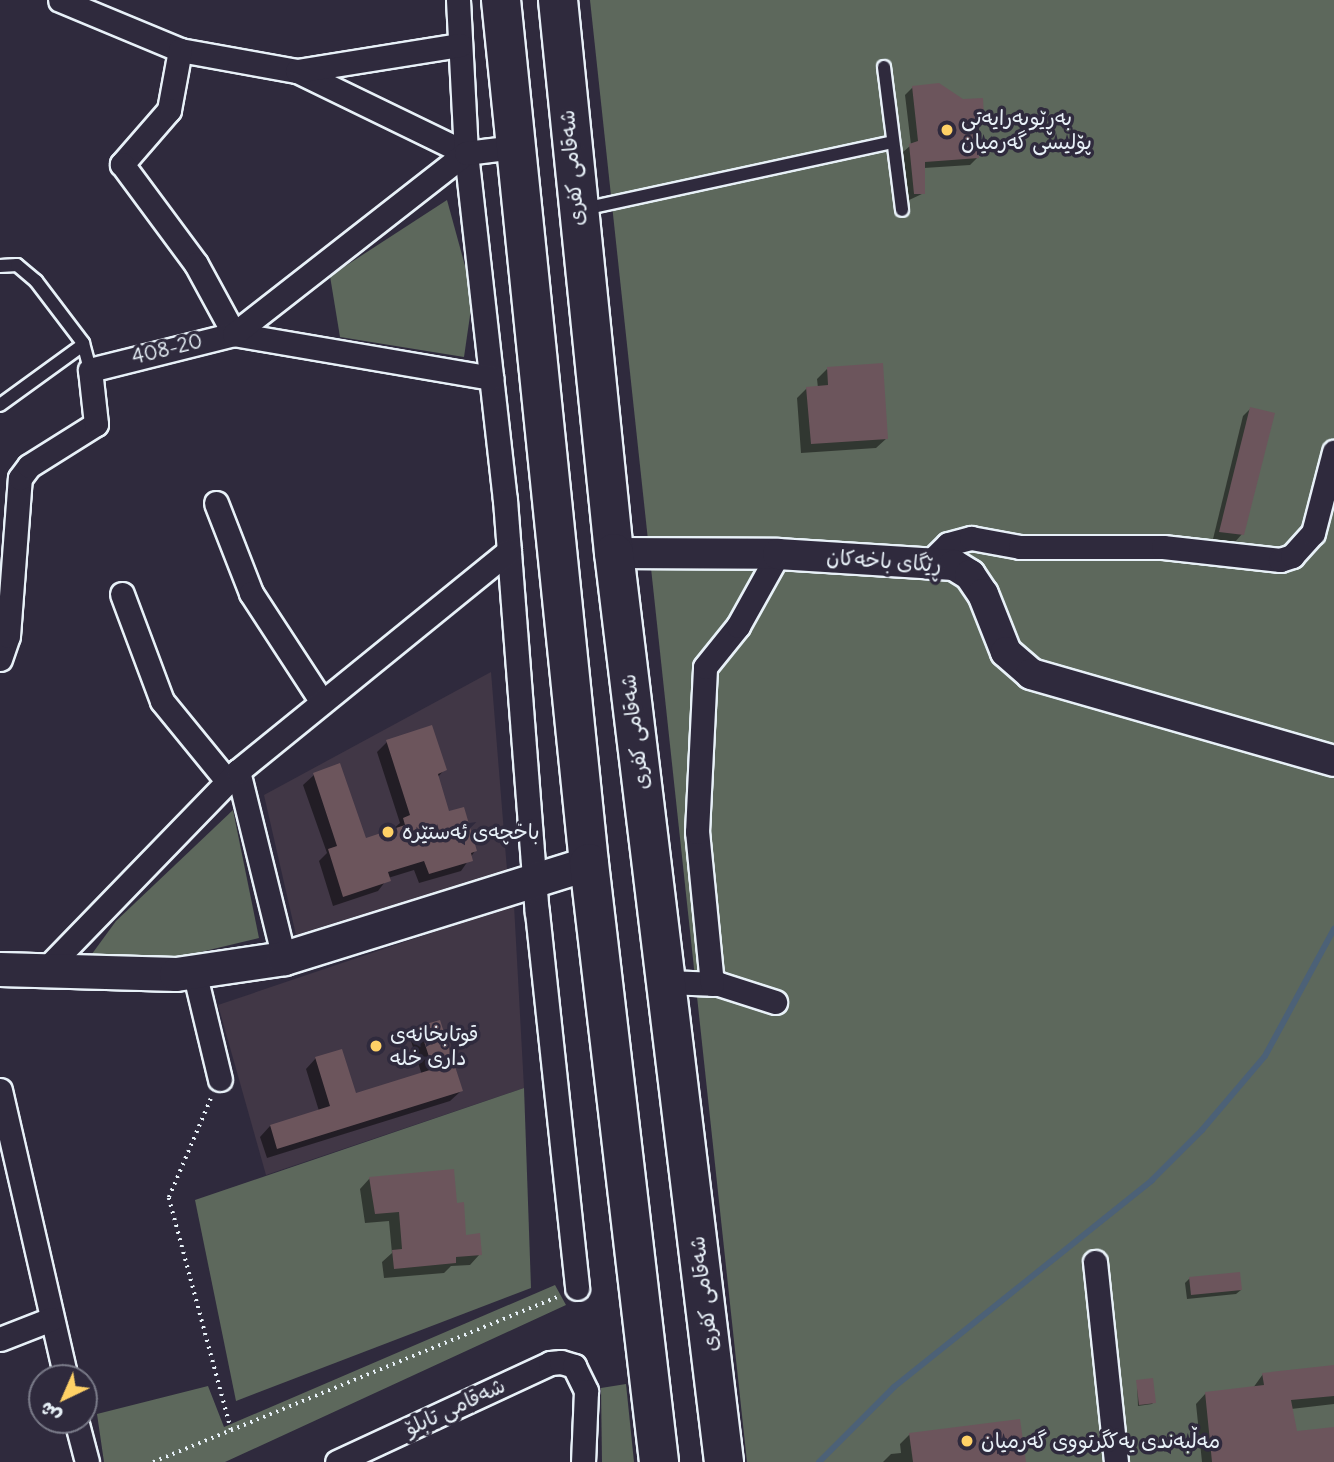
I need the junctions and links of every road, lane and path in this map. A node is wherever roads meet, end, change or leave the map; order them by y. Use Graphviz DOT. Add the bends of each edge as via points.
graph roads {
  1 [pos="458,0"];
  2 [pos="501,0"];
  3 [pos="558,0"];
  4 [pos="75,3"];
  5 [pos="460,45"];
  6 [pos="180,50"];
  7 [pos="884,67"];
  8 [pos="297,71"];
  9 [pos="893,142"];
  10 [pos="514,147"];
  11 [pos="466,153"];
  12 [pos="576,211"];
  13 [pos="902,211"];
  14 [pos="0,266"];
  15 [pos="234,334"];
  16 [pos="83,345"];
  17 [pos="90,370"];
  18 [pos="491,378"];
  19 [pos="0,405"];
  20 [pos="1334,452"];
  21 [pos="216,503"];
  22 [pos="509,551"];
  23 [pos="614,553"];
  24 [pos="778,554"];
  25 [pos="930,562"];
  26 [pos="122,594"];
  27 [pos="0,659"];
  28 [pos="322,702"];
  29 [pos="1334,761"];
  30 [pos="233,776"];
  31 [pos="589,863"];
  32 [pos="537,882"];
  33 [pos="284,958"];
  34 [pos="0,969"];
  35 [pos="44,971"];
  36 [pos="194,971"];
  37 [pos="665,982"];
  38 [pos="712,984"];
  39 [pos="775,1002"];
  40 [pos="220,1079"];
  41 [pos="0,1090"];
  42 [pos="1095,1262"];
  43 [pos="577,1289"];
  44 [pos="51,1319"];
  45 [pos="0,1339"];
  46 [pos="62,1364"];
  47 [pos="231,1430"];
  48 [pos="80,1434"];
  49 [pos="87,1462"];
  50 [pos="153,1462"];
  51 [pos="337,1462"];
  52 [pos="583,1462"];
  53 [pos="659,1462"];
  54 [pos="724,1462"];
  55 [pos="1116,1462"];
  1 -- 5 [label="street"];
  2 -- 10 [label="highway"];
  3 -- 12 [label="highway, شەقامی کفری"];
  4 -- 6 [label="street"];
  5 -- 8 [label="street"];
  5 -- 11 [label="street"];
  6 -- 8 [label="street"];
  6 -- 15 [label="street" via="169,110 122,164 196,264"];
  7 -- 9 [label="lane"];
  8 -- 11 [label="street"];
  9 -- 12 [label="lane"];
  9 -- 13 [label="lane"];
  10 -- 11 [label="street"];
  10 -- 31 [label="highway"];
  11 -- 15 [label="street, 408-20"];
  11 -- 18 [label="street"];
  12 -- 23 [label="highway, شەقامی کفری"];
  14 -- 16 [label="lane" via="17,265 36,281"];
  15 -- 17 [label="street, 408-20"];
  15 -- 18 [label="street"];
  16 -- 17 [label="lane"];
  16 -- 19 [label="lane"];
  17 -- 27 [label="street" via="96,424 40,458 20,478 8,636"];
  18 -- 22 [label="street"];
  20 -- 25 [label="street" via="1312,533 1292,556 1280,560 1163,547 1020,547 971,538 948,544"];
  21 -- 28 [label="street" via="251,593"];
  22 -- 28 [label="street"];
  22 -- 32 [label="street"];
  23 -- 24 [label="street, ڕێگای باخەکان"];
  23 -- 37 [label="highway, شەقامی کفری"];
  24 -- 25 [label="street, ڕێگای باخەکان"];
  24 -- 38 [label="street" via="738,626 705,667 697,832"];
  25 -- 29 [label="street, ڕێگای باخەکان" via="954,565 970,575 993,615 1006,652 1031,674"];
  26 -- 30 [label="street" via="162,701"];
  28 -- 30 [label="street"];
  30 -- 33 [label="street"];
  30 -- 35 [label="street"];
  31 -- 32 [label="main road"];
  31 -- 53 [label="highway"];
  32 -- 33 [label="main road"];
  32 -- 43 [label="street"];
  33 -- 36 [label="main road"];
  34 -- 35 [label="main road"];
  35 -- 36 [label="main road" via="125,975"];
  36 -- 40 [label="street"];
  37 -- 38 [label="street"];
  37 -- 54 [label="highway, شەقامی کفری"];
  38 -- 39 [label="street"];
  40 -- 47 [label="path" via="169,1198"];
  41 -- 44 [label="street"];
  42 -- 55 [label="street"];
  43 -- 47 [label="path"];
  44 -- 45 [label="street"];
  44 -- 46 [label="street"];
  47 -- 50 [label="path"];
  48 -- 49 [label="street"];
  51 -- 52 [label="street, شەقامی تابلۆ" via="550,1363 574,1366 586,1391"];
}
